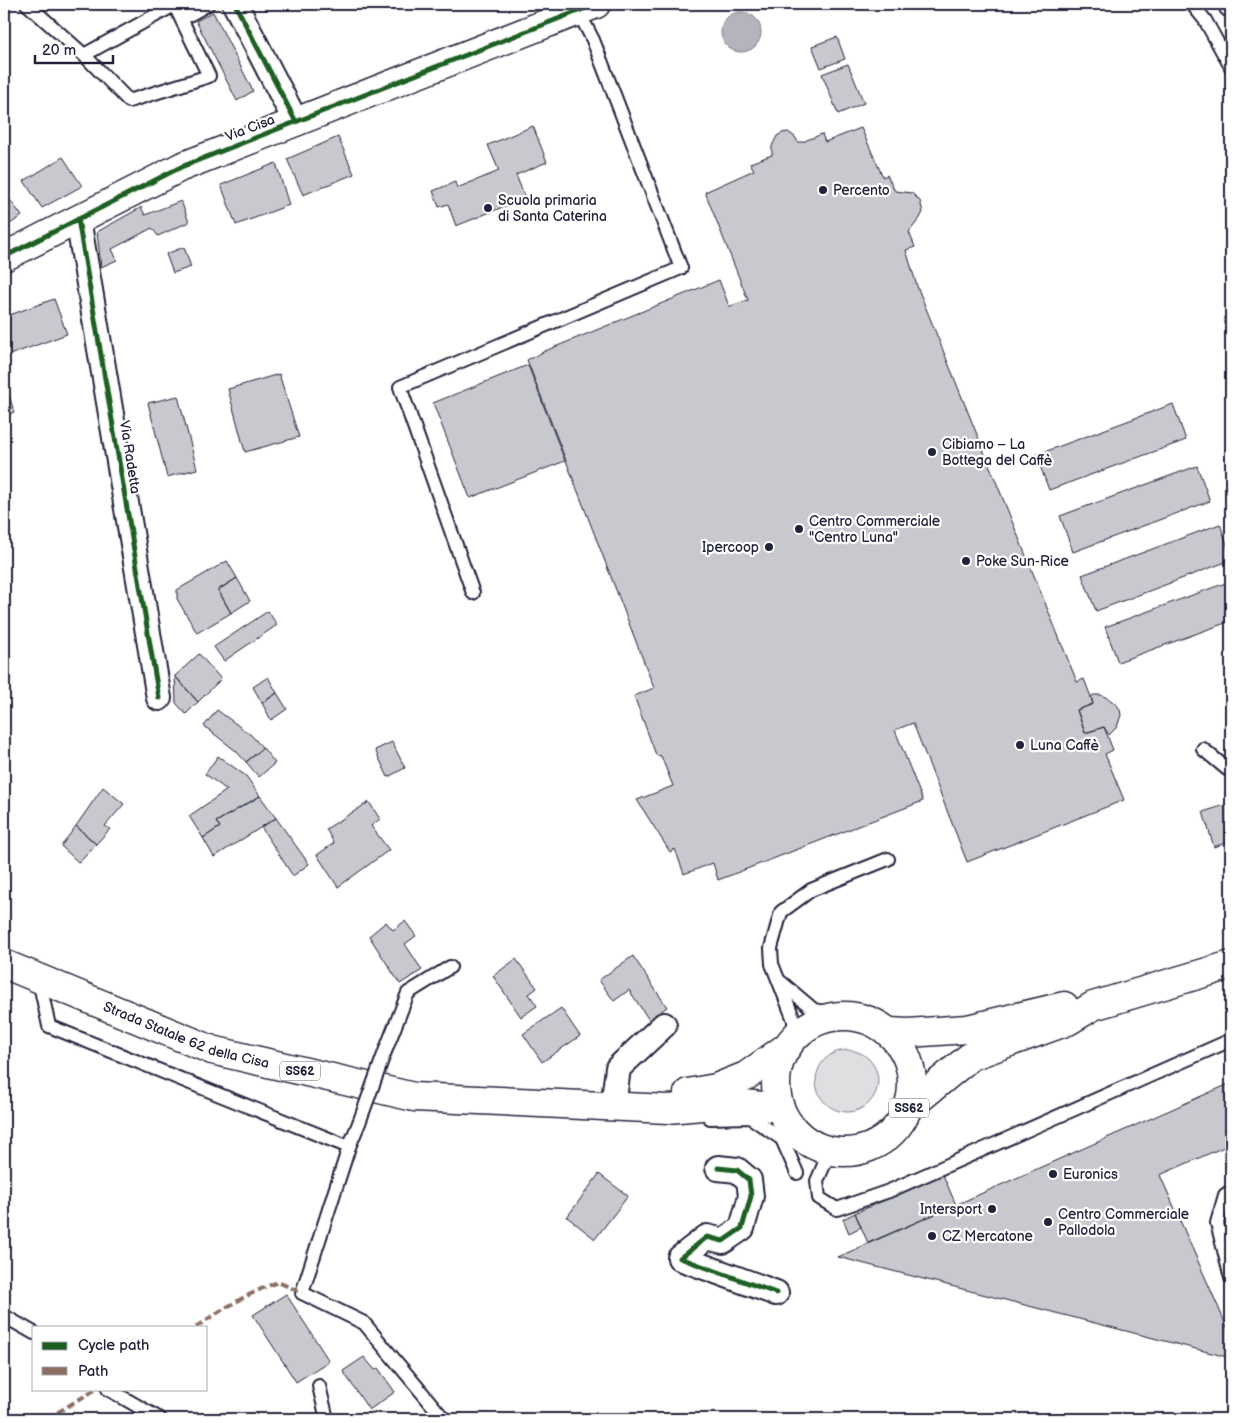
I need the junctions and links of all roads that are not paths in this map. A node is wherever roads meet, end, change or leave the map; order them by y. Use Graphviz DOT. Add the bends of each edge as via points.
graph roads {
  1 [pos="175,4"];
  2 [pos="208,4"];
  3 [pos="235,4"];
  4 [pos="1192,4"];
  5 [pos="31,5"];
  6 [pos="587,7"];
  7 [pos="182,19"];
  8 [pos="84,55"];
  9 [pos="1231,67"];
  10 [pos="296,122"];
  11 [pos="78,219"];
  12 [pos="4,256"];
  13 [pos="473,592"];
  14 [pos="159,698"];
  15 [pos="1202,749"];
  16 [pos="1231,769"];
  17 [pos="888,859"];
  18 [pos="4,964"];
  19 [pos="1231,965"];
  20 [pos="450,967"];
  21 [pos="39,979"];
  22 [pos="779,981"];
  23 [pos="1093,1006"];
  24 [pos="845,1016"];
  25 [pos="664,1025"];
  26 [pos="889,1032"];
  27 [pos="1231,1040"];
  28 [pos="791,1042"];
  29 [pos="613,1107"];
  30 [pos="909,1107"];
  31 [pos="780,1108"];
  32 [pos="668,1109"];
  33 [pos="349,1147"];
  34 [pos="830,1152"];
  35 [pos="718,1168"];
  36 [pos="797,1173"];
  37 [pos="1231,1191"];
  38 [pos="1231,1278"];
  39 [pos="776,1293"];
  40 [pos="4,1316"];
  41 [pos="32,1332"];
  42 [pos="319,1386"];
  43 [pos="110,1390"];
  44 [pos="160,1419"];
  45 [pos="328,1419"];
  46 [pos="444,1419"];
  1 -- 7 [label="lane"];
  1 -- 8 [label="lane"];
  2 -- 7 [label="lane"];
  3 -- 10 [label="street"];
  4 -- 9 [label="lane" via="1205,20"];
  5 -- 8 [label="lane"];
  6 -- 10 [label="main road, Via Cisa"];
  6 -- 13 [label="lane" via="593,40 681,268 400,387"];
  7 -- 8 [label="lane" via="209,76 129,101"];
  10 -- 11 [label="main road, Via Cisa" via="181,167"];
  11 -- 12 [label="main road, Via Cisa"];
  11 -- 14 [label="street, Via Radetta"];
  15 -- 16 [label="lane"];
  17 -- 22 [label="lane" via="811,890 780,912 771,948 772,964"];
  18 -- 21 [label="main road, Strada Statale 62 della Cisa / SS62"];
  19 -- 23 [label="main road, Strada Statale 62 della Cisa / SS62"];
  20 -- 33 [label="lane, bridge" via="408,993"];
  21 -- 29 [label="main road, Strada Statale 62 della Cisa / SS62" via="212,1050 414,1097"];
  21 -- 33 [label="lane" via="49,1026"];
  22 -- 24 [label="lane" via="814,1010"];
  22 -- 28 [label="lane" via="794,1020"];
  23 -- 26 [label="main road, Strada Statale 62 della Cisa / SS62" via="1063,1006 967,1029"];
  23 -- 30 [label="main road, Strada Statale 62 della Cisa / SS62" via="1068,1021 971,1056"];
  24 -- 26 [label="main road, Strada Statale 62 della Cisa / SS62" via="875,1023"];
  24 -- 28 [label="main road, Strada Statale 62 della Cisa / SS62" via="817,1022"];
  25 -- 29 [label="street" via="618,1068"];
  26 -- 30 [label="main road, Strada Statale 62 della Cisa / SS62" via="908,1058 913,1091"];
  27 -- 34 [label="lane" via="890,1191 837,1208 819,1198 817,1181"];
  28 -- 29 [label="main road, Strada Statale 62 della Cisa / SS62" via="746,1076 716,1088"];
  28 -- 31 [label="main road, Strada Statale 62 della Cisa / SS62" via="780,1061 776,1077"];
  29 -- 32 [label="main road, Strada Statale 62 della Cisa / SS62"];
  30 -- 34 [label="main road, Strada Statale 62 della Cisa / SS62" via="900,1125 886,1139 849,1153"];
  31 -- 32 [label="main road, Strada Statale 62 della Cisa / SS62" via="735,1103"];
  31 -- 34 [label="main road, Strada Statale 62 della Cisa / SS62" via="784,1120 801,1138"];
  32 -- 36 [label="lane" via="683,1119 750,1117 782,1139"];
  33 -- 46 [label="lane" via="302,1293 364,1323"];
  35 -- 39 [label="street" via="737,1170 749,1180 751,1196 742,1228 723,1241 707,1237 680,1258"];
  37 -- 38 [label="lane" via="1225,1195 1217,1223"];
  40 -- 41 [label="lane"];
  42 -- 45 [label="lane"];
  43 -- 44 [label="lane"];
}
